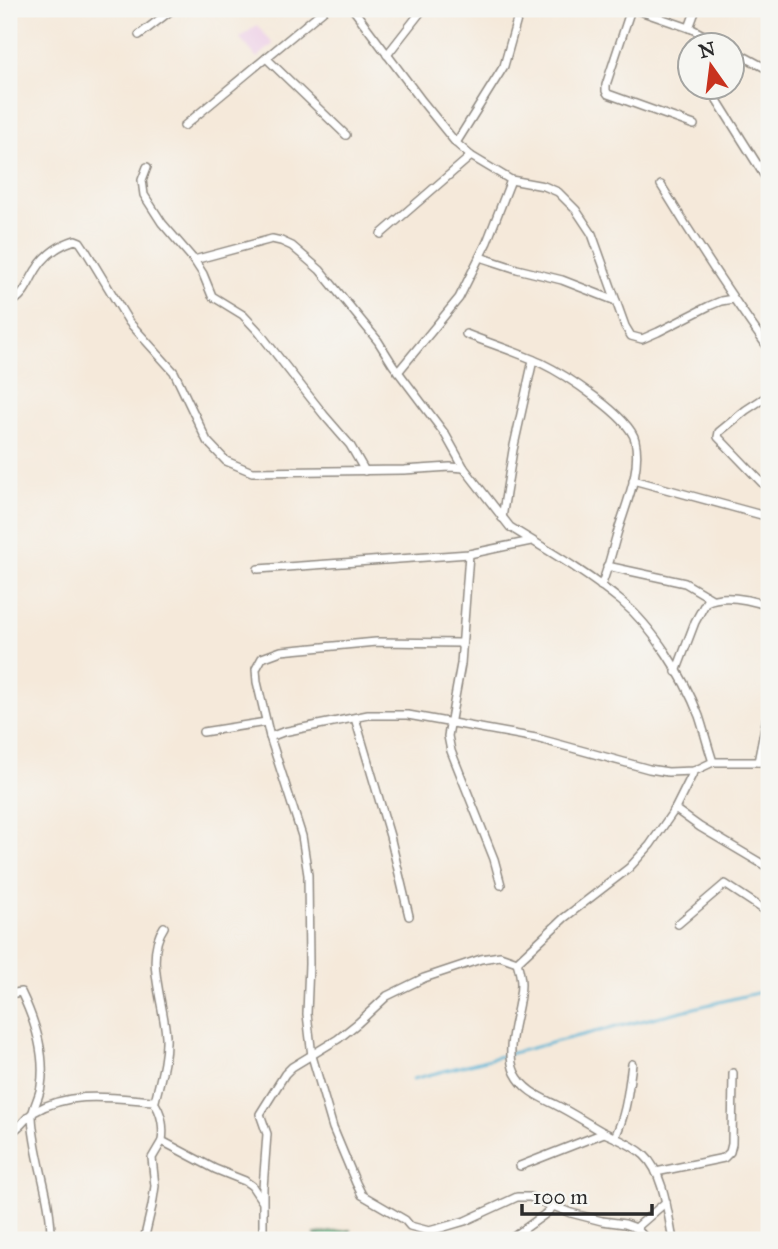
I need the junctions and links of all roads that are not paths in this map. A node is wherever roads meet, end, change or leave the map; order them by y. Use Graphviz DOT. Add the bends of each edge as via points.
graph roads {
  1 [pos="173,9"];
  2 [pos="325,9"];
  3 [pos="353,9"];
  4 [pos="424,9"];
  5 [pos="520,9"];
  6 [pos="632,9"];
  7 [pos="695,9"];
  8 [pos="689,28"];
  9 [pos="697,32"];
  10 [pos="139,35"];
  11 [pos="387,55"];
  12 [pos="746,57"];
  13 [pos="266,58"];
  14 [pos="769,70"];
  15 [pos="718,102"];
  16 [pos="694,125"];
  17 [pos="184,126"];
  18 [pos="346,135"];
  19 [pos="457,143"];
  20 [pos="471,156"];
  21 [pos="147,167"];
  22 [pos="511,180"];
  23 [pos="769,183"];
  24 [pos="661,185"];
  25 [pos="381,234"];
  26 [pos="480,257"];
  27 [pos="194,260"];
  28 [pos="733,299"];
  29 [pos="616,301"];
  30 [pos="9,304"];
  31 [pos="466,334"];
  32 [pos="769,349"];
  33 [pos="533,360"];
  34 [pos="398,372"];
  35 [pos="769,396"];
  36 [pos="464,468"];
  37 [pos="365,471"];
  38 [pos="633,481"];
  39 [pos="769,490"];
  40 [pos="769,517"];
  41 [pos="502,519"];
  42 [pos="532,541"];
  43 [pos="469,554"];
  44 [pos="607,566"];
  45 [pos="258,569"];
  46 [pos="601,586"];
  47 [pos="712,599"];
  48 [pos="769,606"];
  49 [pos="461,645"];
  50 [pos="676,672"];
  51 [pos="769,707"];
  52 [pos="355,718"];
  53 [pos="266,722"];
  54 [pos="450,722"];
  55 [pos="203,732"];
  56 [pos="270,737"];
  57 [pos="713,762"];
  58 [pos="758,762"];
  59 [pos="769,762"];
  60 [pos="694,771"];
  61 [pos="675,809"];
  62 [pos="769,868"];
  63 [pos="501,885"];
  64 [pos="769,913"];
  65 [pos="409,916"];
  66 [pos="678,924"];
  67 [pos="164,927"];
  68 [pos="517,962"];
  69 [pos="9,994"];
  70 [pos="312,1056"];
  71 [pos="632,1064"];
  72 [pos="733,1073"];
  73 [pos="155,1101"];
  74 [pos="32,1113"];
  75 [pos="9,1133"];
  76 [pos="604,1133"];
  77 [pos="615,1137"];
  78 [pos="162,1141"];
  79 [pos="520,1166"];
  80 [pos="265,1170"];
  81 [pos="656,1172"];
  82 [pos="245,1181"];
  83 [pos="263,1201"];
  84 [pos="666,1202"];
  85 [pos="554,1206"];
  86 [pos="636,1228"];
  87 [pos="51,1240"];
  88 [pos="144,1240"];
  89 [pos="263,1240"];
  90 [pos="509,1240"];
  91 [pos="647,1240"];
  92 [pos="673,1240"];
  1 -- 10 [label="street"];
  2 -- 13 [label="street"];
  3 -- 11 [label="street"];
  4 -- 11 [label="street"];
  5 -- 19 [label="street" via="504,66"];
  6 -- 8 [label="street"];
  6 -- 16 [label="street" via="606,91"];
  7 -- 8 [label="street"];
  8 -- 9 [label="street"];
  11 -- 19 [label="street"];
  12 -- 14 [label="street"];
  13 -- 17 [label="street"];
  13 -- 18 [label="street"];
  15 -- 23 [label="street"];
  19 -- 20 [label="street"];
  20 -- 22 [label="street"];
  20 -- 25 [label="street"];
  21 -- 27 [label="street" via="142,180 145,195"];
  22 -- 26 [label="street"];
  22 -- 29 [label="street" via="558,192 576,210 592,234"];
  24 -- 28 [label="street"];
  26 -- 29 [label="street"];
  26 -- 34 [label="street" via="459,299"];
  27 -- 34 [label="street" via="272,239 292,246 320,271"];
  27 -- 37 [label="street" via="212,296 258,331 351,445"];
  28 -- 29 [label="street" via="642,339 631,336"];
  28 -- 32 [label="street"];
  30 -- 37 [label="street" via="25,291 47,255 67,242 80,242 129,322 174,372 208,441 226,461 252,472"];
  31 -- 33 [label="street"];
  33 -- 38 [label="street" via="581,387 630,429 635,440"];
  33 -- 41 [label="street"];
  34 -- 36 [label="street" via="445,434"];
  35 -- 39 [label="street" via="718,437"];
  36 -- 37 [label="street"];
  36 -- 41 [label="street"];
  38 -- 40 [label="street"];
  38 -- 44 [label="street"];
  41 -- 42 [label="street"];
  42 -- 43 [label="street"];
  42 -- 46 [label="street"];
  43 -- 45 [label="street"];
  43 -- 49 [label="street"];
  44 -- 46 [label="street"];
  44 -- 47 [label="street" via="685,583"];
  46 -- 50 [label="street" via="640,620"];
  47 -- 48 [label="street" via="746,599"];
  47 -- 50 [label="street" via="695,622"];
  49 -- 53 [label="street" via="376,642 281,651 262,658 256,669"];
  49 -- 54 [label="street"];
  50 -- 57 [label="street" via="698,714"];
  51 -- 58 [label="street"];
  52 -- 54 [label="street" via="408,715"];
  52 -- 56 [label="street"];
  52 -- 65 [label="street"];
  53 -- 55 [label="street"];
  53 -- 56 [label="street"];
  54 -- 60 [label="street" via="536,738 649,769"];
  54 -- 63 [label="street" via="451,751"];
  56 -- 70 [label="street" via="302,836 308,875 307,1014"];
  57 -- 58 [label="street"];
  57 -- 60 [label="street"];
  58 -- 59 [label="street"];
  60 -- 61 [label="street"];
  61 -- 62 [label="street"];
  61 -- 68 [label="street" via="629,868"];
  64 -- 66 [label="street" via="725,884"];
  67 -- 73 [label="street" via="155,957 165,1058"];
  68 -- 70 [label="street" via="500,956 481,959 424,978 387,996"];
  68 -- 76 [label="street" via="521,983 511,1053 516,1075 536,1096"];
  69 -- 74 [label="street" via="21,992 38,1037 43,1064"];
  70 -- 80 [label="street" via="285,1074 260,1114 267,1134"];
  70 -- 85 [label="street" via="333,1128 360,1192 410,1226 429,1231 444,1227 517,1197"];
  71 -- 77 [label="street" via="623,1121"];
  72 -- 81 [label="street" via="730,1152 724,1158"];
  73 -- 74 [label="street" via="79,1097"];
  73 -- 78 [label="street" via="164,1130"];
  74 -- 75 [label="street"];
  74 -- 87 [label="street" via="51,1216"];
  76 -- 77 [label="street"];
  76 -- 79 [label="street"];
  77 -- 81 [label="street" via="647,1157"];
  78 -- 82 [label="street"];
  78 -- 88 [label="street" via="152,1158 155,1186"];
  80 -- 82 [label="street" via="251,1182"];
  80 -- 83 [label="street"];
  81 -- 84 [label="street"];
  82 -- 83 [label="street"];
  83 -- 89 [label="street"];
  84 -- 86 [label="street"];
  84 -- 92 [label="street"];
  85 -- 86 [label="street"];
  85 -- 90 [label="street"];
  86 -- 91 [label="street"];
}
